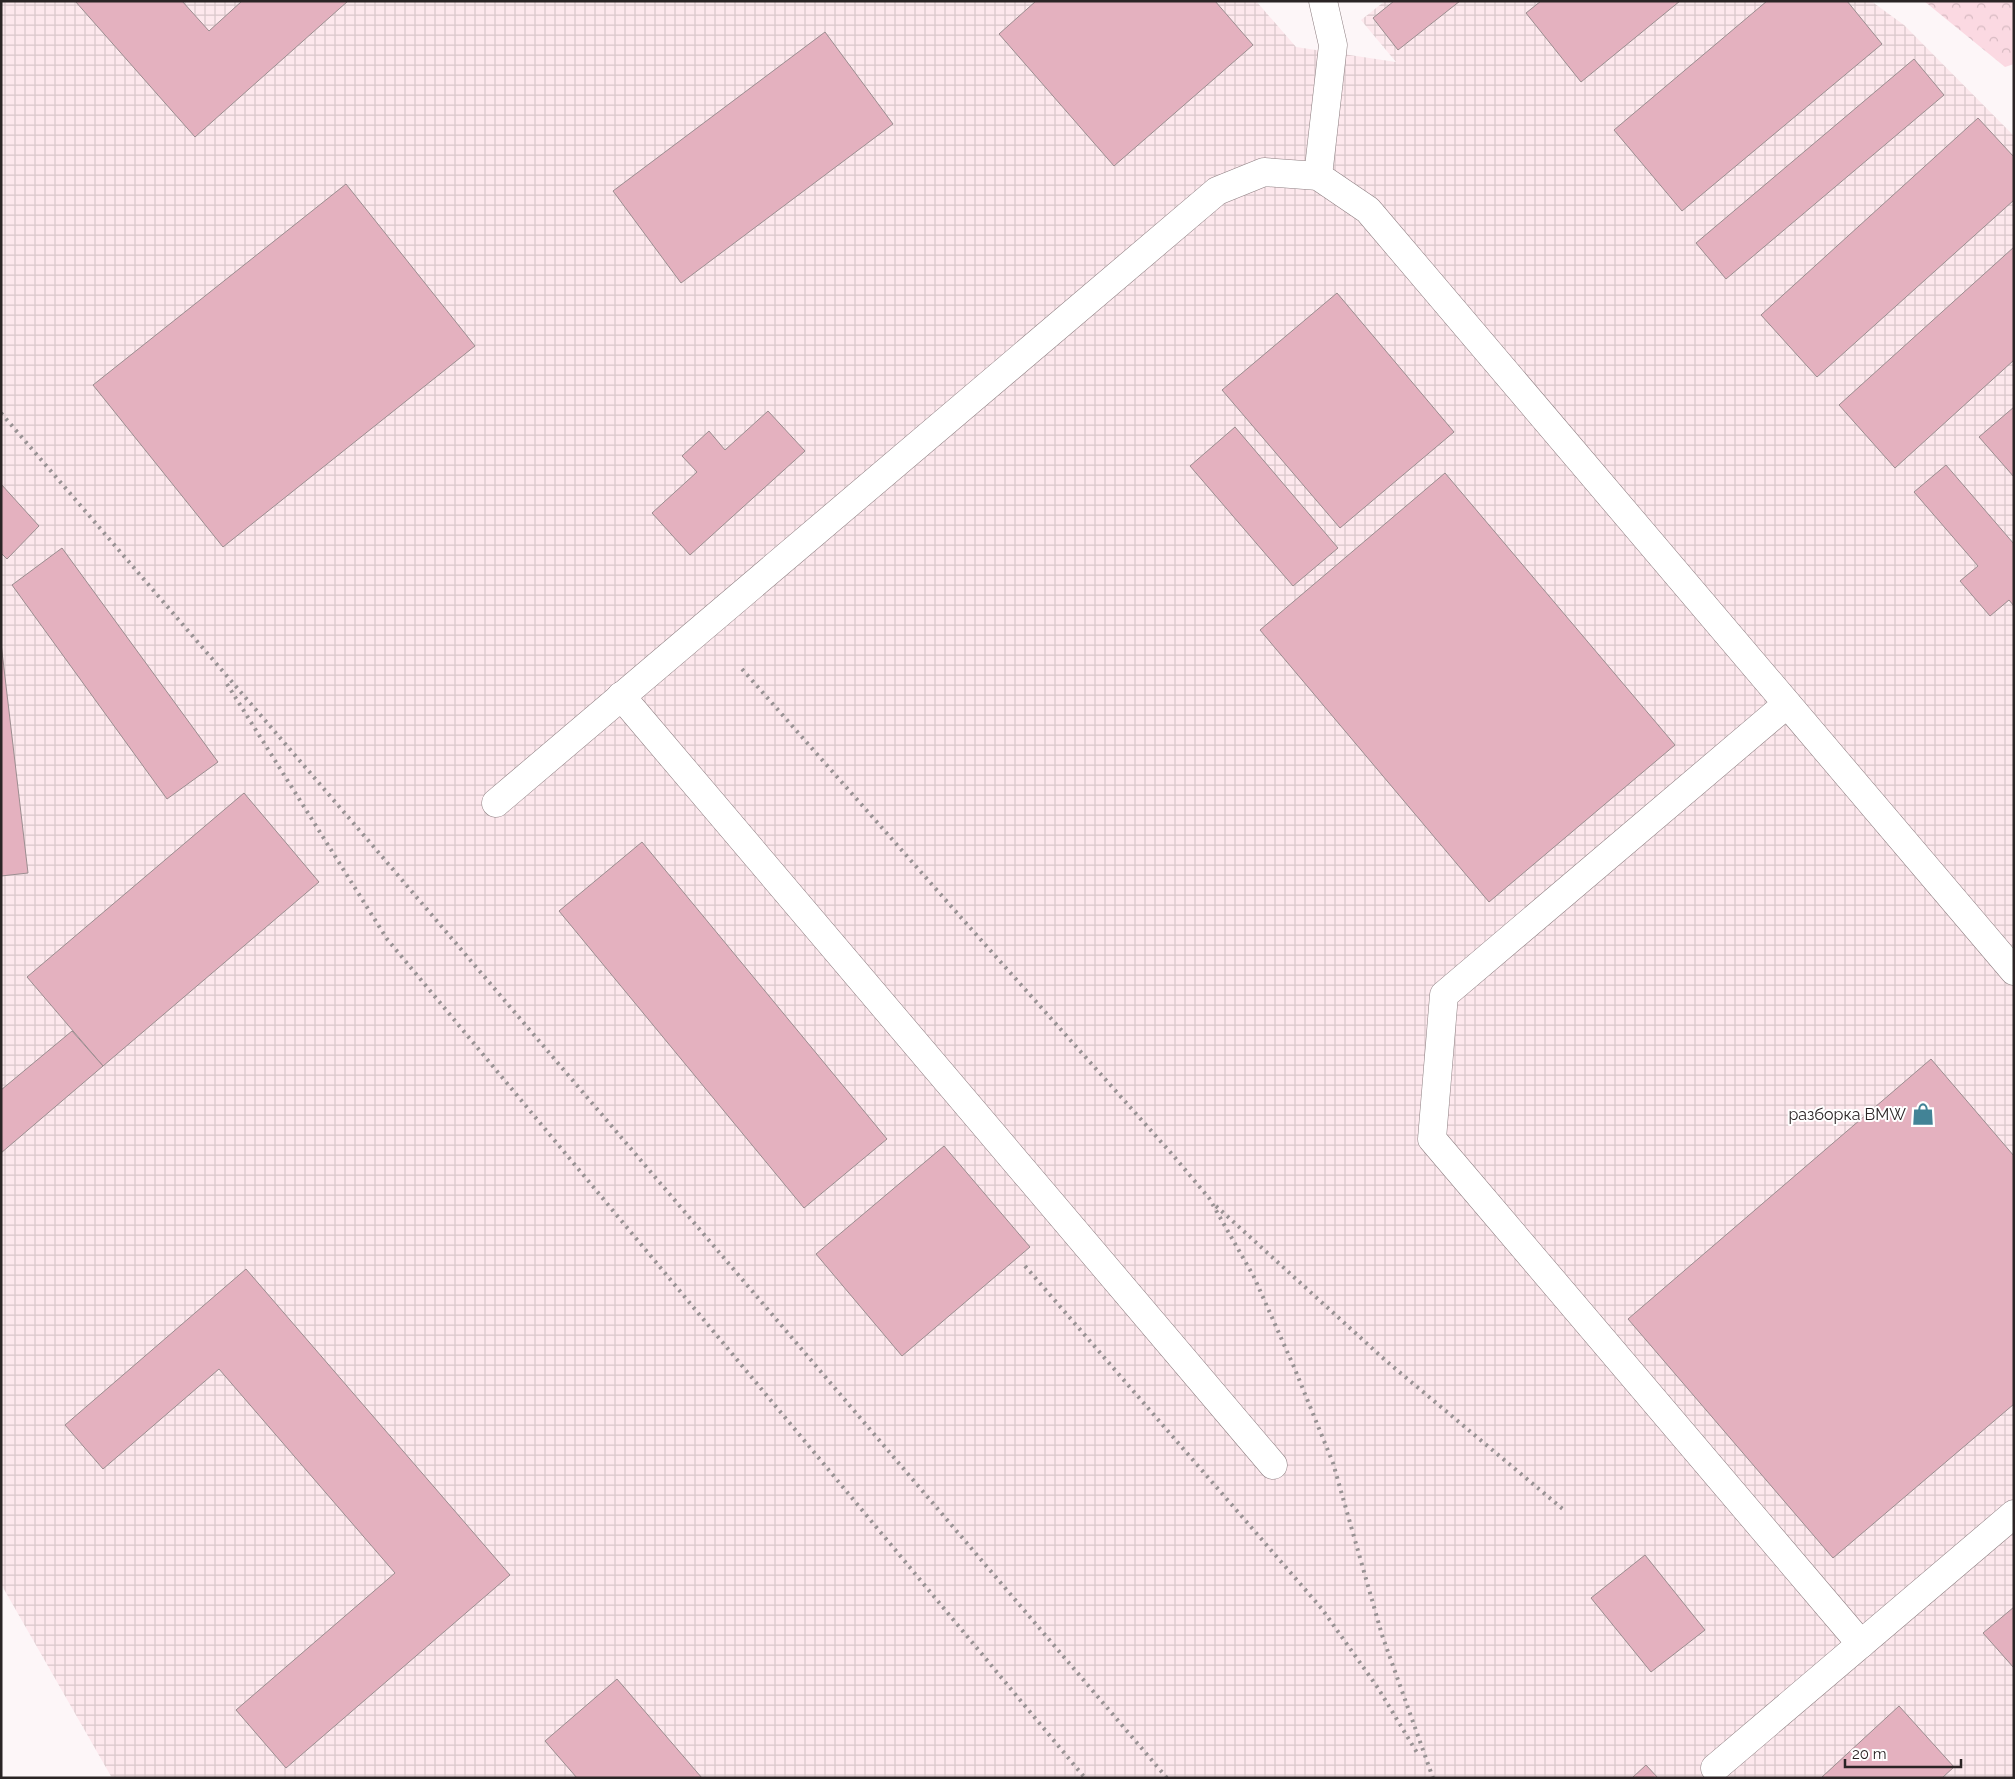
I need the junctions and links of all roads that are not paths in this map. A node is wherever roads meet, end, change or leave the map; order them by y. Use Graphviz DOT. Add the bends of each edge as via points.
graph roads {
  1 [pos="1323,1"];
  2 [pos="1318,176"];
  3 [pos="621,696"];
  4 [pos="1787,704"];
  5 [pos="496,803"];
  6 [pos="2014,971"];
  7 [pos="1273,1466"];
  8 [pos="2014,1514"];
  9 [pos="1860,1644"];
  10 [pos="1715,1768"];
  1 -- 2 [label="lane" via="1333,45"];
  2 -- 3 [label="lane" via="1264,172 1216,191"];
  2 -- 4 [label="lane" via="1368,210"];
  3 -- 5 [label="lane"];
  3 -- 7 [label="lane"];
  4 -- 6 [label="lane"];
  4 -- 9 [label="lane" via="1444,995 1432,1138"];
  8 -- 9 [label="lane"];
  9 -- 10 [label="lane"];
}
